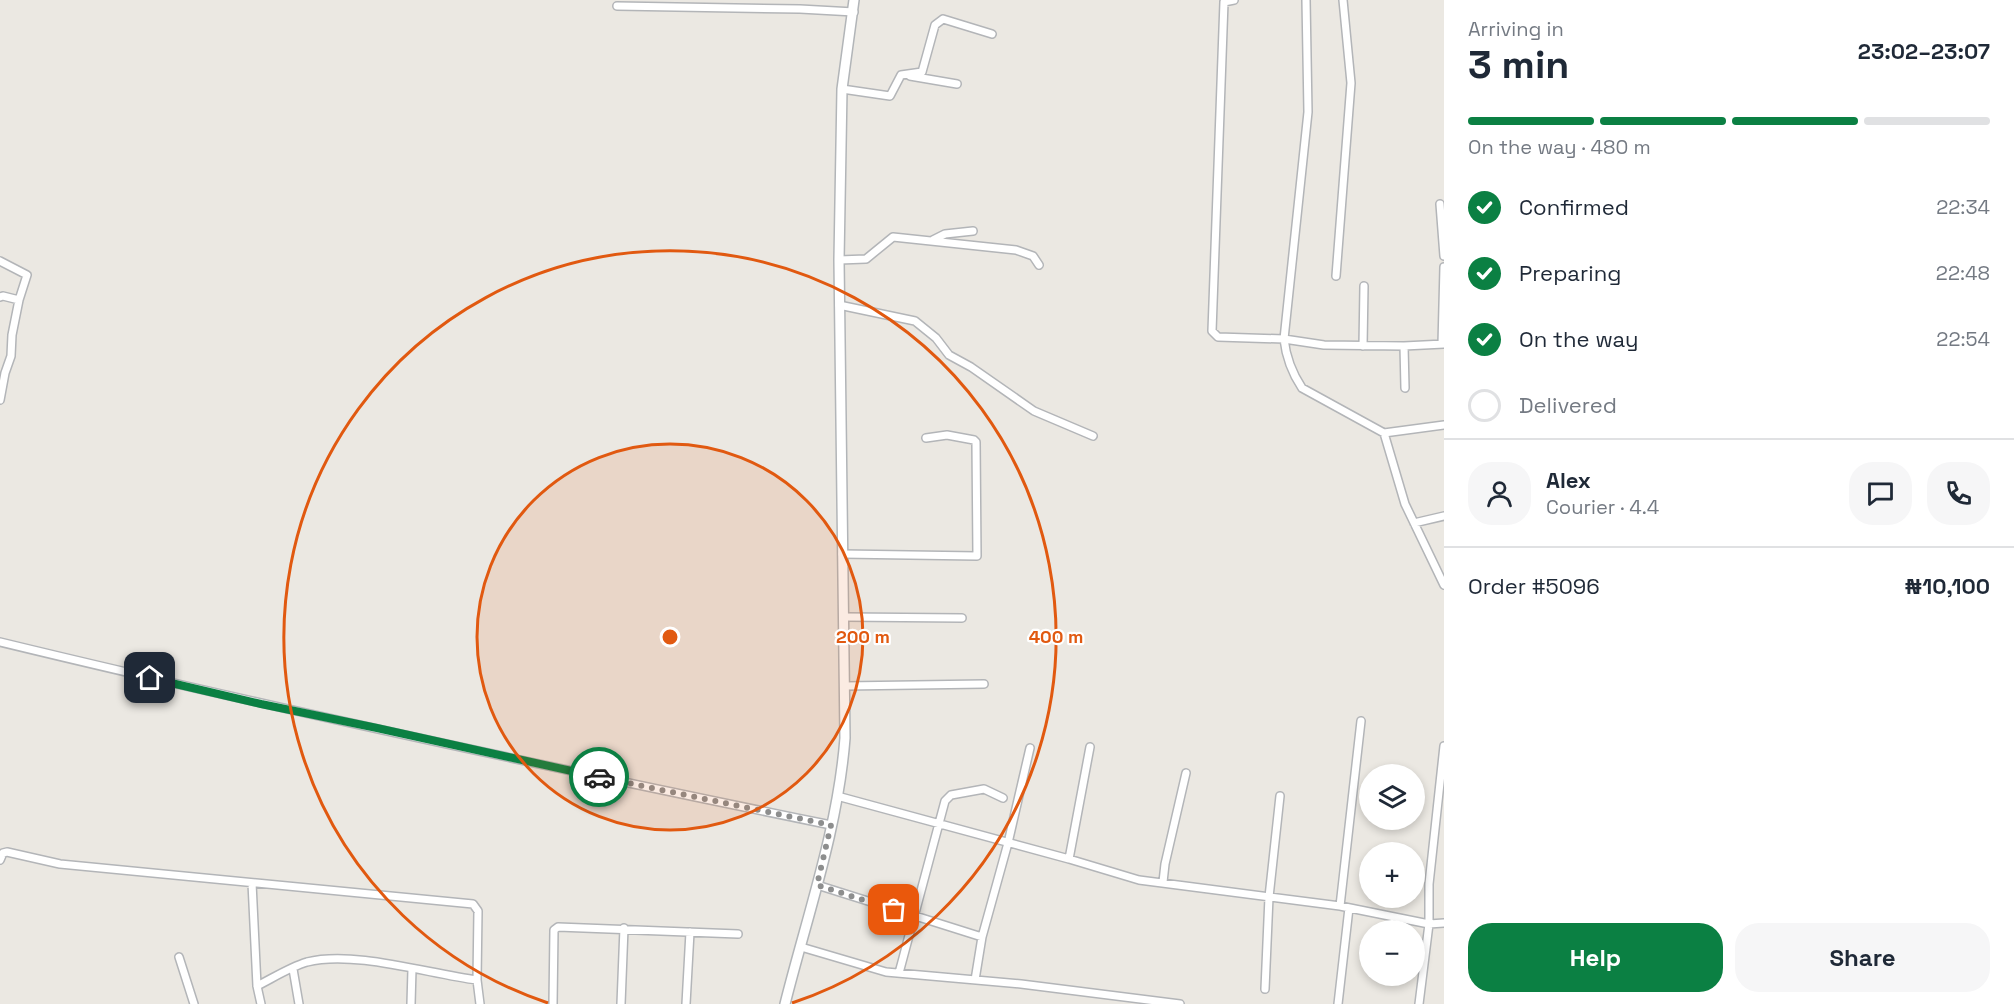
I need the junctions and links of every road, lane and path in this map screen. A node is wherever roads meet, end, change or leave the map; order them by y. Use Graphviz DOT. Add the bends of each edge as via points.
graph roads {
  1 [pos="854,0"];
  2 [pos="1234,0"];
  3 [pos="1306,0"];
  4 [pos="1343,0"];
  5 [pos="617,6"];
  6 [pos="854,12"];
  7 [pos="992,34"];
  8 [pos="901,75"];
  9 [pos="957,84"];
  10 [pos="842,89"];
  11 [pos="1440,204"];
  12 [pos="974,231"];
  13 [pos="931,241"];
  14 [pos="1444,256"];
  15 [pos="838,260"];
  16 [pos="0,261"];
  17 [pos="1039,265"];
  18 [pos="1444,267"];
  19 [pos="1336,276"];
  20 [pos="1364,286"];
  21 [pos="0,297"];
  22 [pos="20,300"];
  23 [pos="839,305"];
  24 [pos="1284,339"];
  25 [pos="1443,344"];
  26 [pos="1363,346"];
  27 [pos="1404,346"];
  28 [pos="1405,388"];
  29 [pos="0,400"];
  30 [pos="1444,425"];
  31 [pos="1384,433"];
  32 [pos="1093,436"];
  33 [pos="926,438"];
  34 [pos="1444,516"];
  35 [pos="1414,523"];
  36 [pos="842,554"];
  37 [pos="1444,585"];
  38 [pos="845,617"];
  39 [pos="962,618"];
  40 [pos="0,642"];
  41 [pos="984,684"];
  42 [pos="845,686"];
  43 [pos="1361,722"];
  44 [pos="1444,746"];
  45 [pos="1090,747"];
  46 [pos="1030,748"];
  47 [pos="1186,774"];
  48 [pos="837,796"];
  49 [pos="1280,796"];
  50 [pos="1003,798"];
  51 [pos="940,824"];
  52 [pos="831,825"];
  53 [pos="1008,843"];
  54 [pos="1069,859"];
  55 [pos="0,860"];
  56 [pos="1163,882"];
  57 [pos="252,883"];
  58 [pos="817,885"];
  59 [pos="1269,897"];
  60 [pos="1340,906"];
  61 [pos="1349,908"];
  62 [pos="913,917"];
  63 [pos="1444,923"];
  64 [pos="1429,924"];
  65 [pos="624,928"];
  66 [pos="690,932"];
  67 [pos="738,934"];
  68 [pos="982,937"];
  69 [pos="801,947"];
  70 [pos="179,957"];
  71 [pos="293,969"];
  72 [pos="412,969"];
  73 [pos="899,973"];
  74 [pos="477,980"];
  75 [pos="975,980"];
  76 [pos="257,986"];
  77 [pos="1265,989"];
  78 [pos="1121,1001"];
  79 [pos="194,1004"];
  80 [pos="261,1004"];
  81 [pos="299,1004"];
  82 [pos="411,1004"];
  83 [pos="480,1004"];
  84 [pos="553,1004"];
  85 [pos="621,1004"];
  86 [pos="686,1004"];
  87 [pos="785,1004"];
  88 [pos="1180,1004"];
  89 [pos="1338,1004"];
  90 [pos="1419,1004"];
  1 -- 6 [label="main road"];
  2 -- 24 [label="street" via="1224,2 1212,332 1218,337"];
  3 -- 24 [label="street" via="1308,112"];
  4 -- 19 [label="street" via="1352,82"];
  5 -- 6 [label="street"];
  6 -- 10 [label="main road"];
  7 -- 8 [label="street" via="943,19 935,25 922,72"];
  8 -- 9 [label="street"];
  8 -- 10 [label="street" via="890,96"];
  10 -- 15 [label="main road"];
  11 -- 14 [label="street"];
  12 -- 13 [label="street" via="945,234"];
  13 -- 15 [label="street" via="893,237 862,261"];
  13 -- 17 [label="street" via="1016,250 1033,256"];
  15 -- 23 [label="main road"];
  16 -- 22 [label="street" via="27,275"];
  18 -- 25 [label="street"];
  20 -- 26 [label="street"];
  21 -- 22 [label="street"];
  22 -- 29 [label="street" via="12,356"];
  23 -- 32 [label="street" via="915,321 949,355 1034,411"];
  23 -- 36 [label="main road"];
  24 -- 26 [label="street"];
  24 -- 31 [label="street" via="1285,352 1302,387"];
  25 -- 27 [label="street"];
  26 -- 27 [label="street"];
  27 -- 28 [label="street"];
  30 -- 31 [label="street"];
  31 -- 35 [label="street"];
  33 -- 36 [label="street" via="947,435 976,442 977,556"];
  34 -- 35 [label="street"];
  35 -- 37 [label="street"];
  36 -- 38 [label="main road"];
  38 -- 39 [label="street"];
  38 -- 42 [label="main road"];
  40 -- 52 [label="street" via="261,704"];
  41 -- 42 [label="street"];
  42 -- 48 [label="main road" via="845,738"];
  43 -- 60 [label="street"];
  44 -- 64 [label="street" via="1429,884"];
  45 -- 54 [label="street"];
  46 -- 53 [label="street"];
  47 -- 56 [label="street"];
  48 -- 51 [label="street"];
  48 -- 52 [label="main road"];
  49 -- 59 [label="street"];
  50 -- 51 [label="street" via="984,789 951,795 945,801"];
  51 -- 53 [label="street"];
  51 -- 62 [label="street"];
  52 -- 58 [label="main road"];
  53 -- 54 [label="street"];
  53 -- 68 [label="street"];
  54 -- 56 [label="street" via="1138,880"];
  55 -- 57 [label="street" via="8,852 60,864"];
  56 -- 59 [label="street"];
  57 -- 74 [label="street" via="473,904 478,911"];
  57 -- 76 [label="street"];
  58 -- 62 [label="street"];
  58 -- 69 [label="main road"];
  59 -- 60 [label="street"];
  59 -- 77 [label="street"];
  60 -- 61 [label="street"];
  61 -- 64 [label="street"];
  61 -- 89 [label="street"];
  62 -- 68 [label="street"];
  62 -- 73 [label="street"];
  63 -- 64 [label="street"];
  64 -- 90 [label="street"];
  65 -- 66 [label="street"];
  65 -- 84 [label="street" via="554,930"];
  65 -- 85 [label="street"];
  66 -- 67 [label="street"];
  66 -- 86 [label="street"];
  68 -- 75 [label="street"];
  69 -- 73 [label="street"];
  69 -- 87 [label="main road"];
  70 -- 79 [label="street"];
  71 -- 72 [label="street" via="306,962 329,959"];
  71 -- 76 [label="street"];
  71 -- 81 [label="street"];
  72 -- 74 [label="street"];
  72 -- 82 [label="street"];
  73 -- 75 [label="street"];
  74 -- 83 [label="street"];
  75 -- 78 [label="street"];
  76 -- 80 [label="street"];
  78 -- 88 [label="street"];
}
